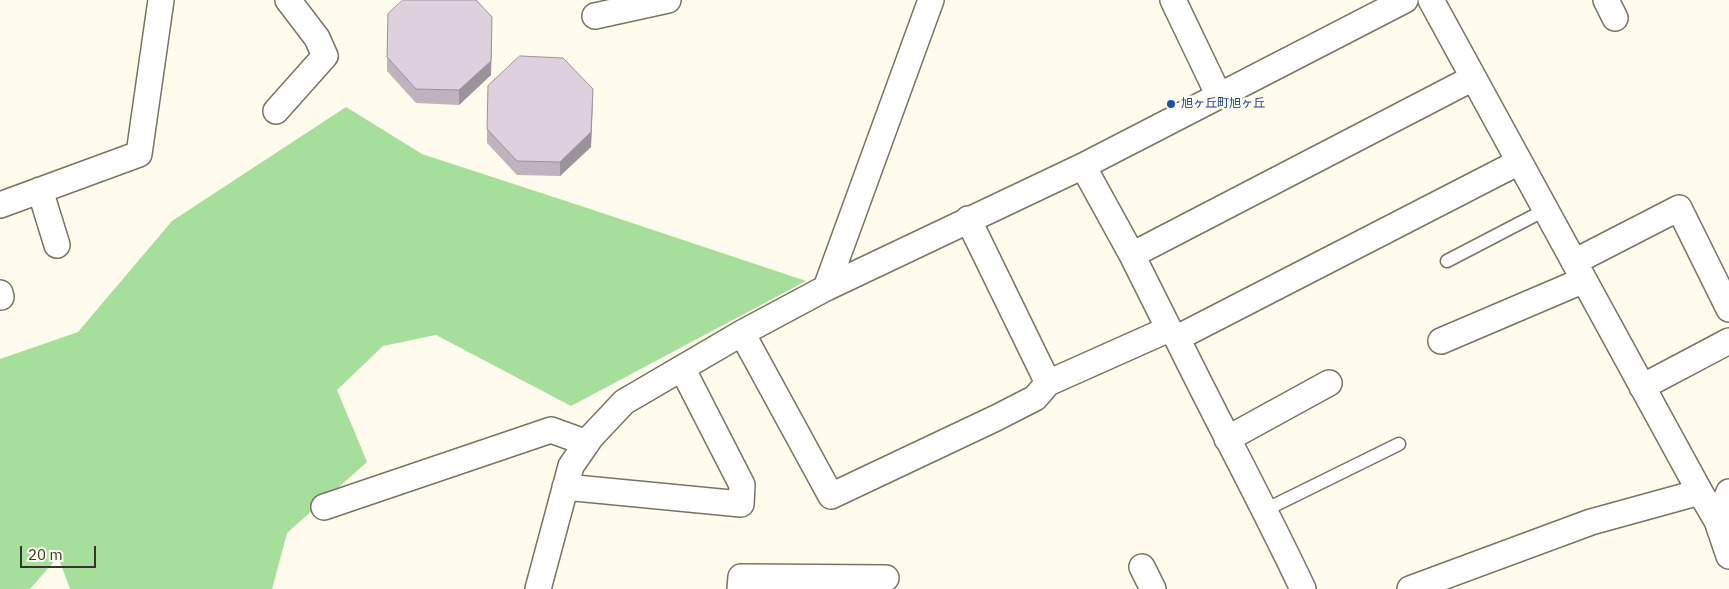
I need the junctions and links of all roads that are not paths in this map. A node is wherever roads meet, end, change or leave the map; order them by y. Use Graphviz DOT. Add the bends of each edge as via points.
graph roads {
  1 [pos="161,0"];
  2 [pos="288,0"];
  3 [pos="668,0"];
  4 [pos="931,0"];
  5 [pos="1173,0"];
  6 [pos="1405,0"];
  7 [pos="1430,0"];
  8 [pos="595,16"];
  9 [pos="1473,78"];
  10 [pos="1219,96"];
  11 [pos="276,111"];
  12 [pos="1519,162"];
  13 [pos="1083,166"];
  14 [pos="40,190"];
  15 [pos="0,205"];
  16 [pos="1545,210"];
  17 [pos="968,219"];
  18 [pos="57,244"];
  19 [pos="1132,254"];
  20 [pos="1447,261"];
  21 [pos="1579,271"];
  22 [pos="826,288"];
  23 [pos="1729,309"];
  24 [pos="742,333"];
  25 [pos="1173,334"];
  26 [pos="1729,341"];
  27 [pos="1440,342"];
  28 [pos="682,368"];
  29 [pos="1329,383"];
  30 [pos="1048,384"];
  31 [pos="1642,386"];
  32 [pos="1227,439"];
  33 [pos="587,443"];
  34 [pos="1399,444"];
  35 [pos="565,487"];
  36 [pos="1700,492"];
  37 [pos="1729,492"];
  38 [pos="324,507"];
  39 [pos="1265,510"];
  40 [pos="1717,521"];
  41 [pos="1729,556"];
  42 [pos="1142,567"];
  43 [pos="891,585"];
  44 [pos="538,589"];
  45 [pos="740,589"];
  46 [pos="1153,589"];
  47 [pos="1303,589"];
  48 [pos="1410,589"];
  1 -- 14 [label="street" via="139,154"];
  2 -- 11 [label="street" via="318,38 325,56"];
  3 -- 8 [label="street"];
  4 -- 22 [label="street"];
  5 -- 10 [label="street"];
  6 -- 10 [label="street"];
  7 -- 9 [label="street"];
  9 -- 12 [label="street"];
  9 -- 19 [label="street"];
  10 -- 13 [label="street"];
  12 -- 16 [label="street"];
  12 -- 25 [label="street"];
  13 -- 17 [label="street"];
  13 -- 19 [label="street"];
  14 -- 15 [label="street"];
  14 -- 18 [label="street"];
  16 -- 20 [label="lane"];
  16 -- 21 [label="street"];
  17 -- 22 [label="street"];
  17 -- 30 [label="street"];
  19 -- 25 [label="street"];
  21 -- 23 [label="street" via="1680,208"];
  21 -- 27 [label="street"];
  21 -- 31 [label="street"];
  22 -- 24 [label="street"];
  24 -- 28 [label="street"];
  24 -- 30 [label="street" via="831,496 1035,398"];
  25 -- 30 [label="street"];
  25 -- 32 [label="street"];
  26 -- 31 [label="street"];
  28 -- 33 [label="street" via="624,402"];
  28 -- 35 [label="street" via="742,485 740,504"];
  29 -- 32 [label="street"];
  31 -- 36 [label="street"];
  32 -- 39 [label="street"];
  33 -- 35 [label="street" via="571,466"];
  33 -- 38 [label="street" via="551,430"];
  34 -- 39 [label="lane"];
  35 -- 44 [label="street"];
  36 -- 40 [label="street"];
  36 -- 48 [label="street" via="1591,522"];
  37 -- 40 [label="street"];
  39 -- 47 [label="street"];
  40 -- 41 [label="street"];
  42 -- 46 [label="street"];
  43 -- 45 [label="street" via="741,577"];
}
